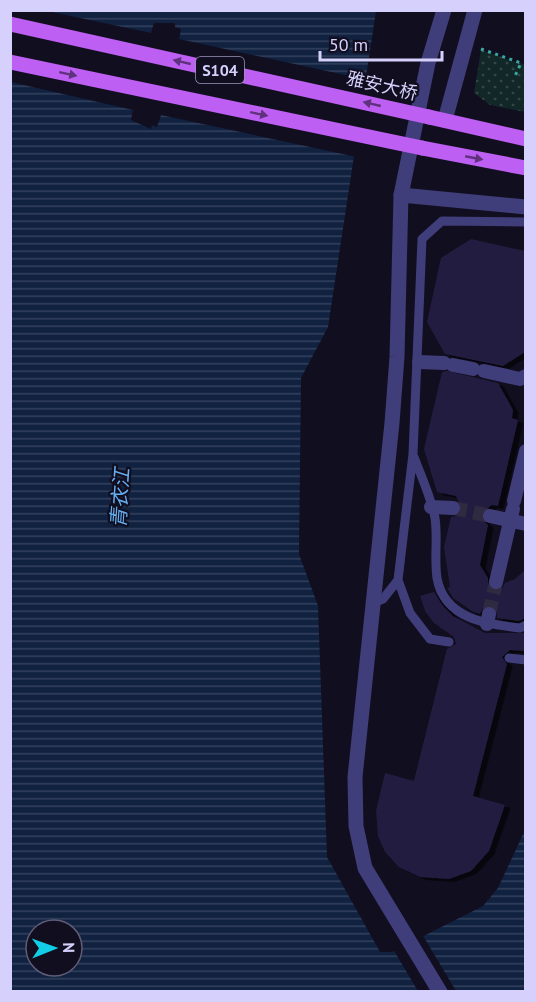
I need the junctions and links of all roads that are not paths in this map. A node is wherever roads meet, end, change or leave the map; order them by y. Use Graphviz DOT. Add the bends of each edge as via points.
graph roads {
  1 [pos="444,10"];
  2 [pos="475,10"];
  3 [pos="10,24"];
  4 [pos="10,62"];
  5 [pos="445,120"];
  6 [pos="525,139"];
  7 [pos="525,168"];
  8 [pos="401,195"];
  9 [pos="525,207"];
  10 [pos="525,222"];
  11 [pos="419,362"];
  12 [pos="524,381"];
  13 [pos="525,451"];
  14 [pos="413,454"];
  15 [pos="431,507"];
  16 [pos="453,508"];
  17 [pos="512,510"];
  18 [pos="490,516"];
  19 [pos="525,524"];
  20 [pos="398,580"];
  21 [pos="496,582"];
  22 [pos="372,604"];
  23 [pos="525,625"];
  24 [pos="449,642"];
  25 [pos="508,658"];
  26 [pos="525,660"];
  27 [pos="440,992"];
  1 -- 8 [label="street" via="428,63"];
  2 -- 5 [label="street"];
  5 -- 3 [label="main road, 雅安大桥 / S104, one-way, bridge"];
  4 -- 7 [label="main road, S104, one-way, bridge"];
  5 -- 6 [label="main road, S104"];
  8 -- 9 [label="street"];
  8 -- 22 [label="street" via="396,368"];
  10 -- 11 [label="lane" via="442,221 422,239"];
  11 -- 12 [label="street" via="448,364"];
  11 -- 14 [label="lane"];
  13 -- 17 [label="street"];
  14 -- 15 [label="lane"];
  14 -- 20 [label="lane"];
  15 -- 16 [label="street"];
  15 -- 23 [label="lane" via="435,517 437,579 443,596 469,619 488,619 520,628"];
  17 -- 18 [label="street"];
  17 -- 19 [label="street"];
  17 -- 21 [label="street"];
  20 -- 22 [label="lane" via="383,599"];
  20 -- 24 [label="lane" via="410,613 430,639"];
  22 -- 27 [label="street" via="355,777 356,826 366,867"];
  25 -- 26 [label="lane"];
}
